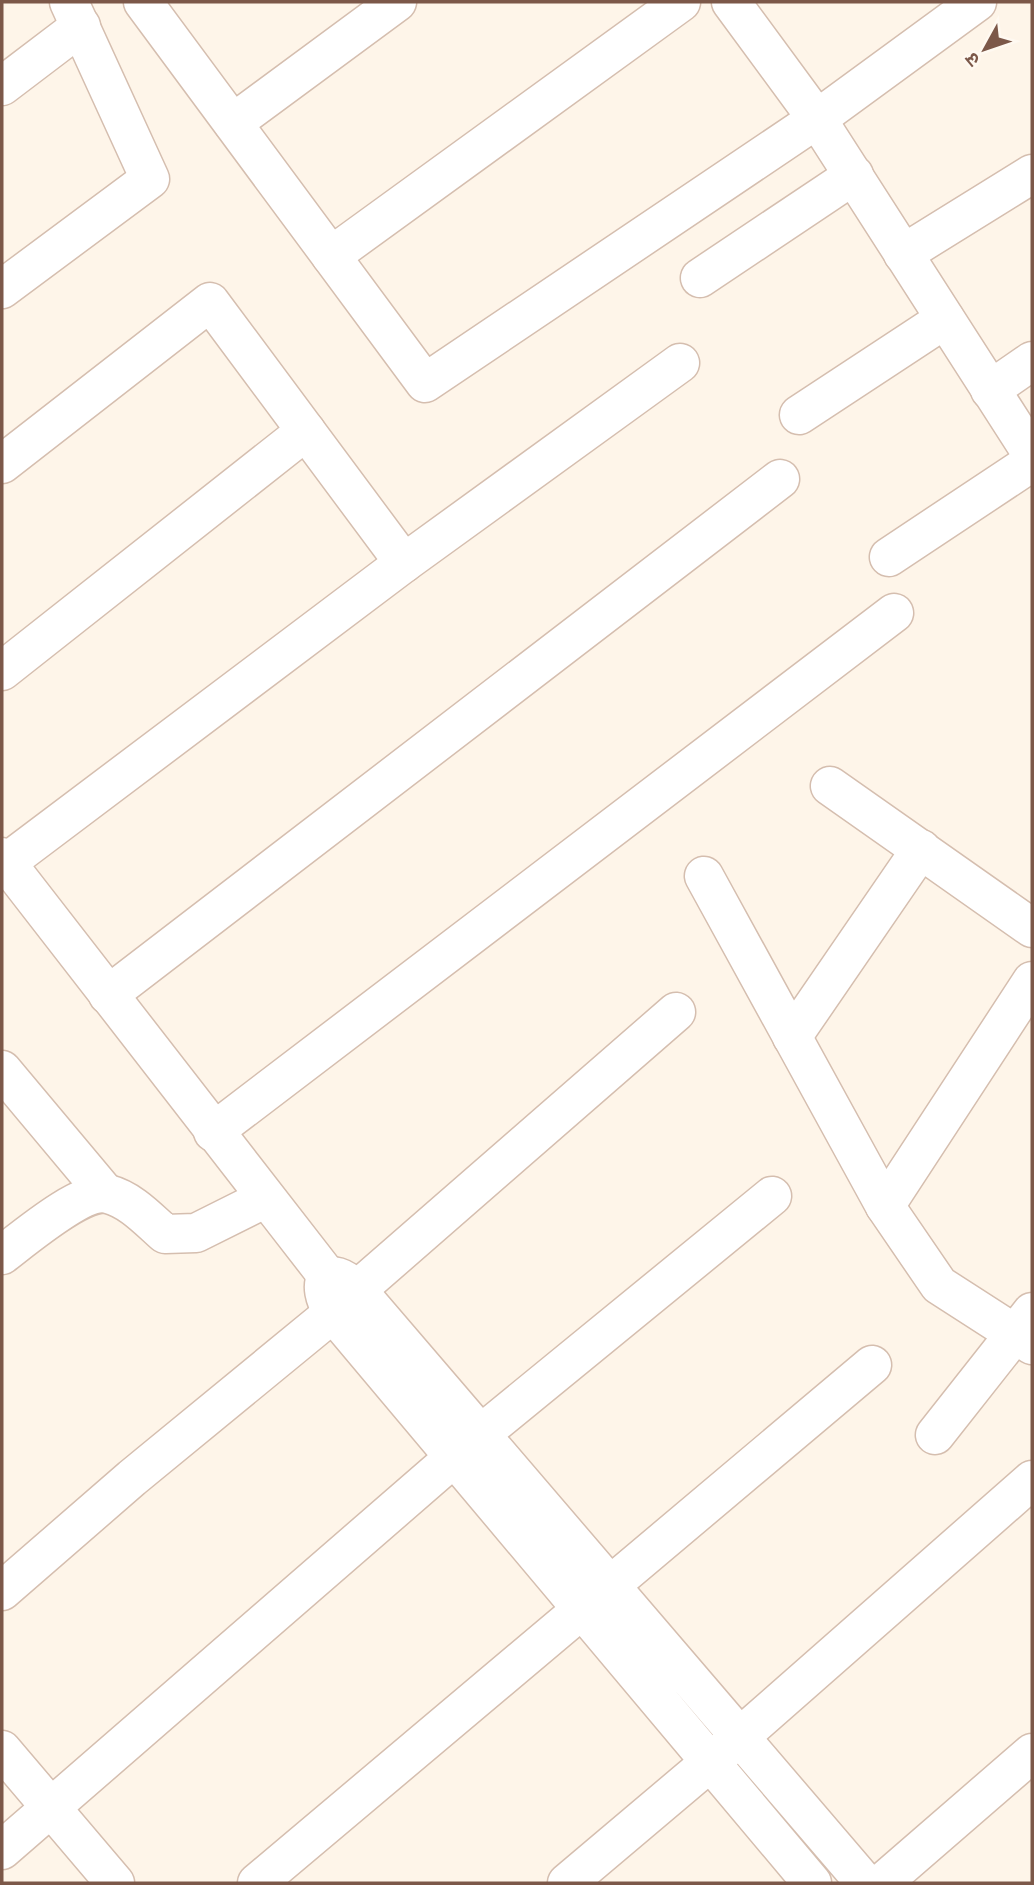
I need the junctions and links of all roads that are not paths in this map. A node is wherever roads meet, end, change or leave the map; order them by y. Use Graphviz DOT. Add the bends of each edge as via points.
graph roads {
  1 [pos="143,2"];
  2 [pos="397,2"];
  3 [pos="681,2"];
  4 [pos="730,2"];
  5 [pos="977,2"];
  6 [pos="75,14"];
  7 [pos="2,86"];
  8 [pos="817,118"];
  9 [pos="233,123"];
  10 [pos="1032,174"];
  11 [pos="853,176"];
  12 [pos="903,254"];
  13 [pos="331,256"];
  14 [pos="700,278"];
  15 [pos="2,289"];
  16 [pos="945,319"];
  17 [pos="1032,360"];
  18 [pos="680,363"];
  19 [pos="990,390"];
  20 [pos="799,415"];
  21 [pos="306,430"];
  22 [pos="1032,454"];
  23 [pos="1032,462"];
  24 [pos="2,464"];
  25 [pos="780,479"];
  26 [pos="888,557"];
  27 [pos="404,563"];
  28 [pos="894,613"];
  29 [pos="2,671"];
  30 [pos="830,786"];
  31 [pos="921,849"];
  32 [pos="4,860"];
  33 [pos="704,876"];
  34 [pos="1032,928"];
  35 [pos="1032,981"];
  36 [pos="107,995"];
  37 [pos="676,1012"];
  38 [pos="792,1037"];
  39 [pos="2,1070"];
  40 [pos="213,1132"];
  41 [pos="105,1193"];
  42 [pos="772,1196"];
  43 [pos="264,1199"];
  44 [pos="885,1206"];
  45 [pos="2,1255"];
  46 [pos="339,1293"];
  47 [pos="1027,1331"];
  48 [pos="872,1365"];
  49 [pos="935,1435"];
  50 [pos="468,1446"];
  51 [pos="1032,1480"];
  52 [pos="2,1591"];
  53 [pos="596,1597"];
  54 [pos="741,1736"];
  55 [pos="2,1751"];
  56 [pos="1032,1753"];
  57 [pos="711,1763"];
  58 [pos="51,1809"];
  59 [pos="2,1850"];
  60 [pos="115,1883"];
  61 [pos="257,1883"];
  62 [pos="567,1883"];
  63 [pos="812,1883"];
  64 [pos="865,1883"];
  65 [pos="882,1883"];
  1 -- 9 [label="street"];
  2 -- 9 [label="street"];
  3 -- 13 [label="street"];
  4 -- 8 [label="street"];
  5 -- 8 [label="street"];
  6 -- 7 [label="street"];
  6 -- 15 [label="street" via="150,179"];
  8 -- 11 [label="street"];
  8 -- 13 [label="street" via="425,383"];
  9 -- 13 [label="street"];
  10 -- 12 [label="street"];
  11 -- 12 [label="street"];
  11 -- 14 [label="street"];
  12 -- 16 [label="street"];
  16 -- 19 [label="street"];
  16 -- 20 [label="street"];
  17 -- 19 [label="street"];
  18 -- 27 [label="street"];
  19 -- 22 [label="street"];
  21 -- 24 [label="street" via="211,302"];
  21 -- 27 [label="street"];
  21 -- 29 [label="street"];
  23 -- 26 [label="street"];
  25 -- 36 [label="street"];
  27 -- 32 [label="street"];
  28 -- 40 [label="street"];
  30 -- 31 [label="street"];
  31 -- 34 [label="street"];
  31 -- 38 [label="street"];
  32 -- 36 [label="street"];
  33 -- 38 [label="street"];
  35 -- 44 [label="street"];
  36 -- 40 [label="street"];
  37 -- 46 [label="street"];
  38 -- 44 [label="street"];
  39 -- 41 [label="street"];
  40 -- 43 [label="street"];
  41 -- 43 [label="street" via="126,1201 165,1234 196,1233"];
  41 -- 45 [label="street" via="80,1201"];
  42 -- 50 [label="street"];
  43 -- 46 [label="street"];
  44 -- 47 [label="street" via="939,1285"];
  46 -- 50 [label="street"];
  46 -- 52 [label="street"];
  47 -- 49 [label="street"];
  48 -- 53 [label="street"];
  50 -- 53 [label="street"];
  50 -- 58 [label="street"];
  51 -- 54 [label="street"];
  53 -- 54 [label="street"];
  53 -- 57 [label="street"];
  53 -- 61 [label="street"];
  54 -- 57 [label="street"];
  54 -- 64 [label="street"];
  55 -- 58 [label="street"];
  56 -- 65 [label="street"];
  57 -- 62 [label="street"];
  57 -- 63 [label="street"];
  58 -- 59 [label="street"];
  58 -- 60 [label="street"];
}
